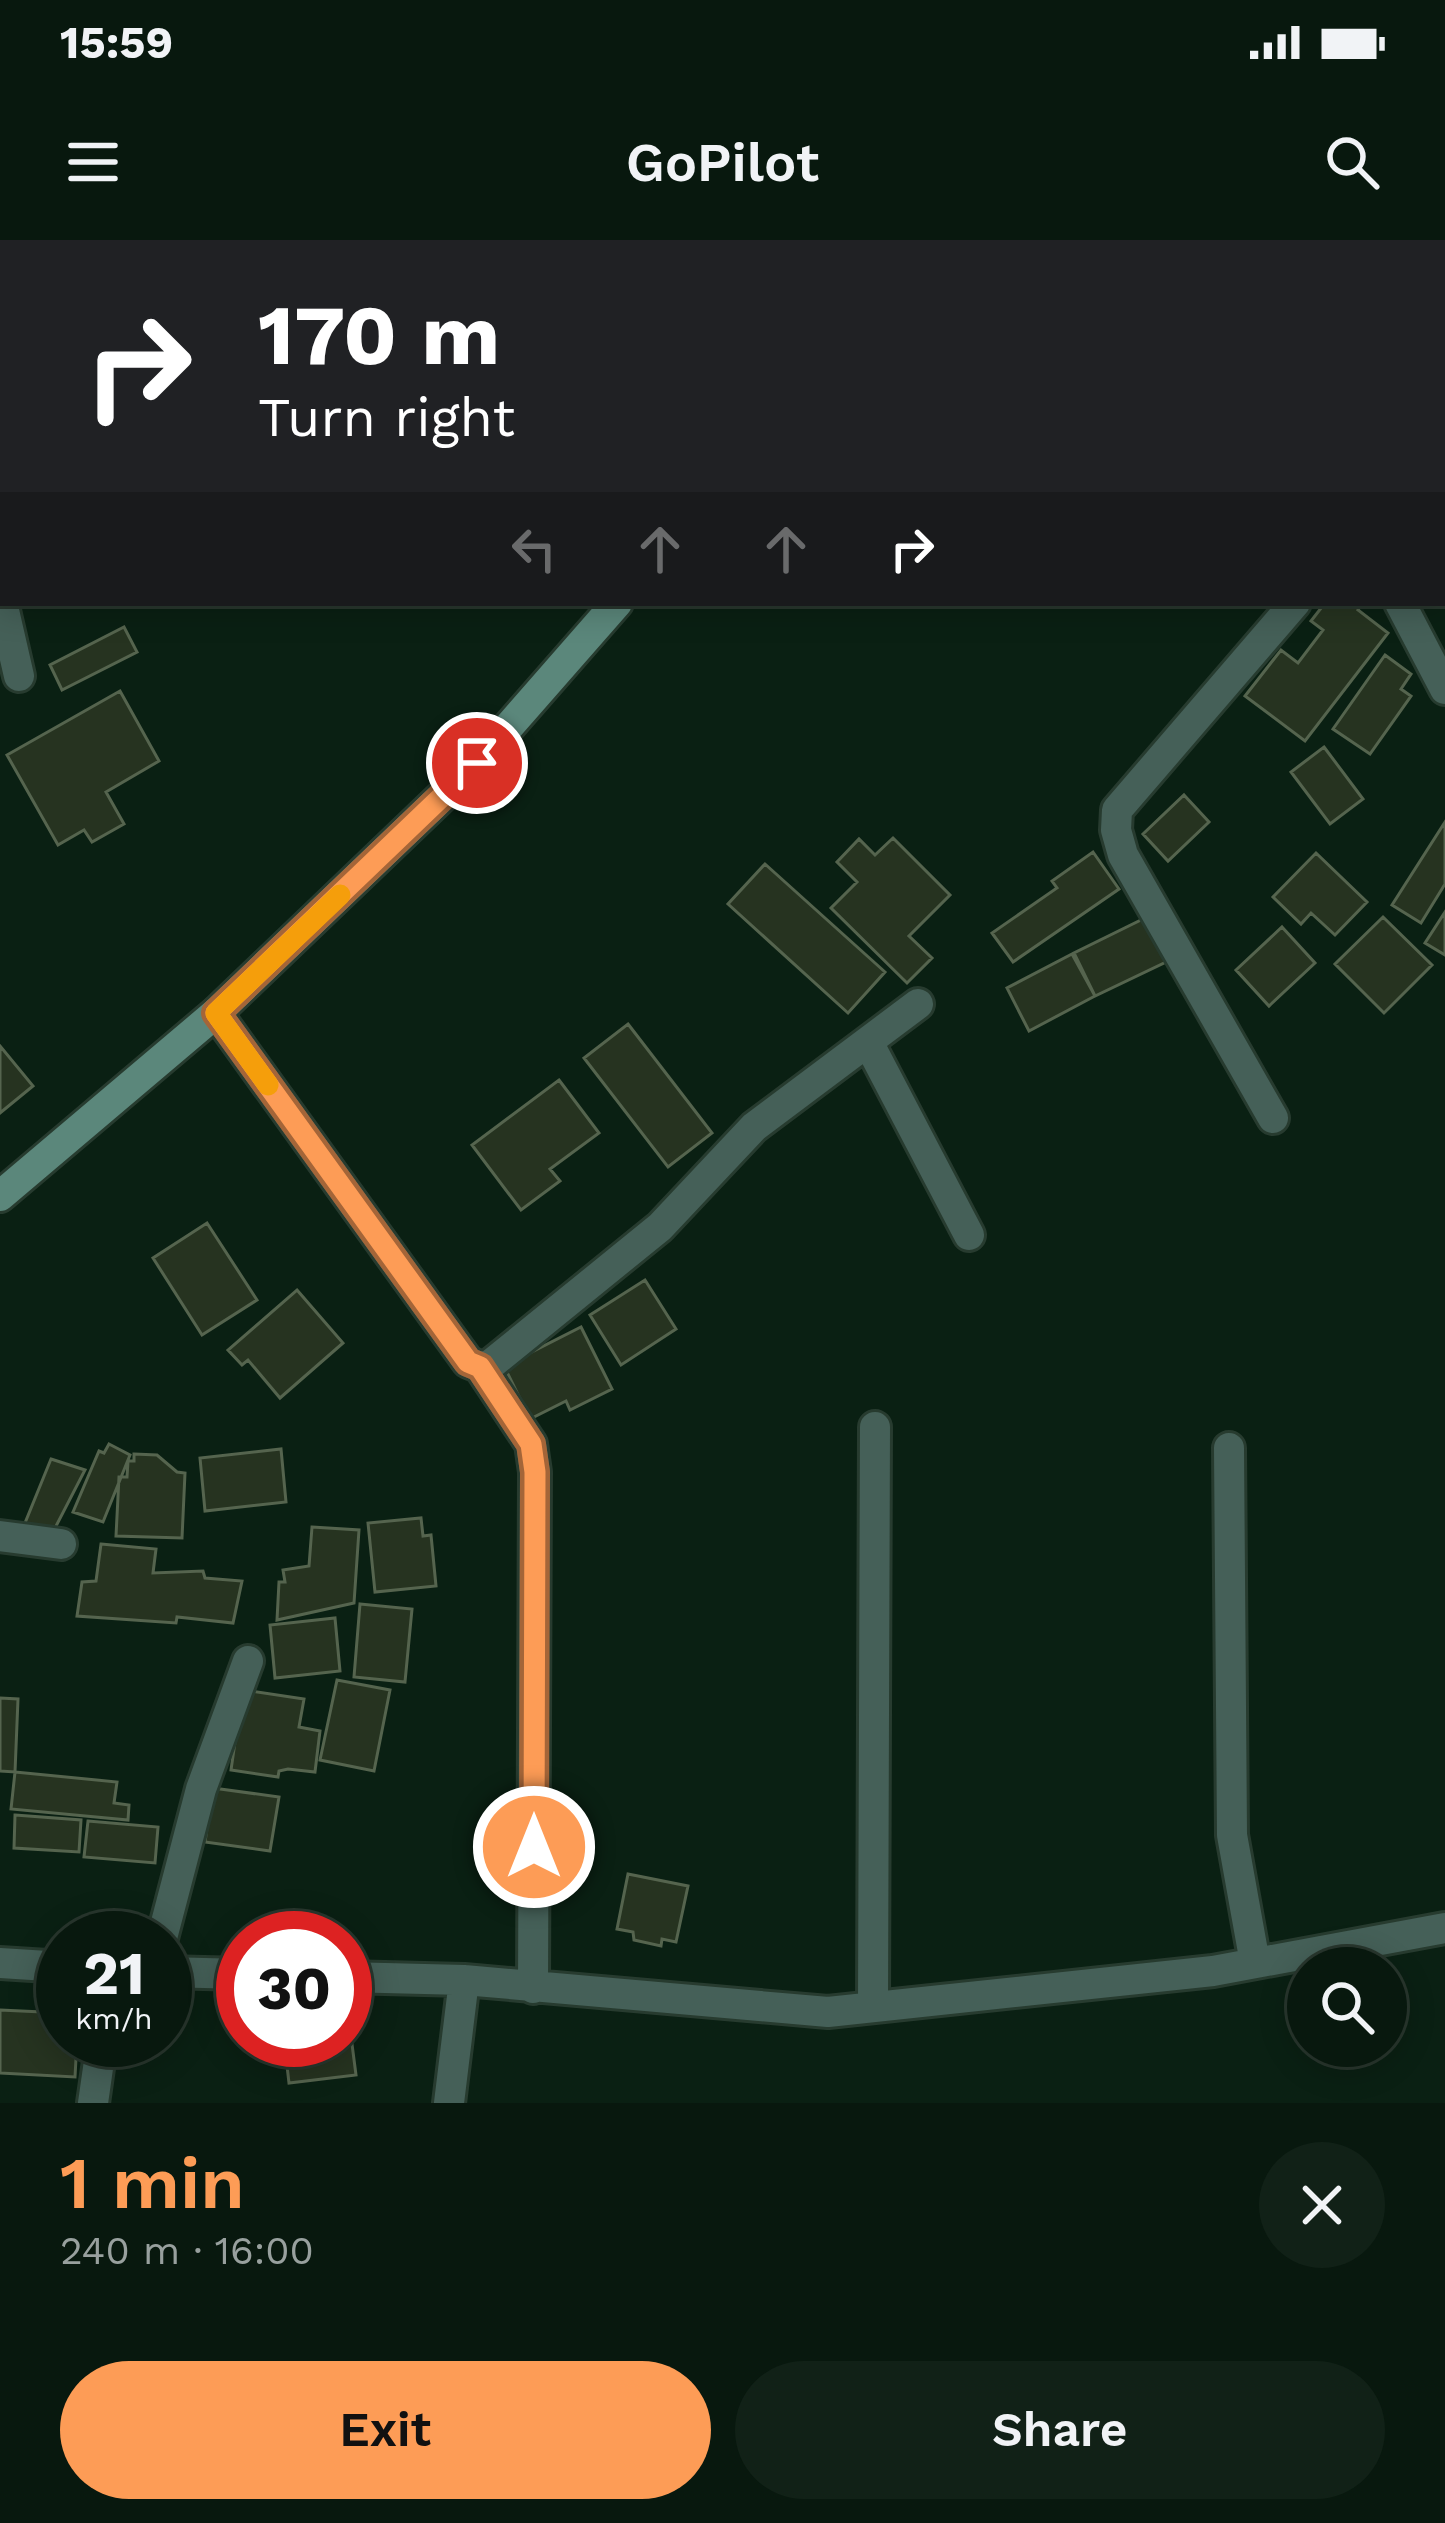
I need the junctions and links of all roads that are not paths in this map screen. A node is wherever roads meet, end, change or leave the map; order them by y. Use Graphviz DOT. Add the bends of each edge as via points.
graph roads {
  1 [pos="3,606"];
  2 [pos="614,606"];
  3 [pos="1292,606"];
  4 [pos="1402,606"];
  5 [pos="19,676"];
  6 [pos="1445,688"];
  7 [pos="918,1004"];
  8 [pos="216,1013"];
  9 [pos="868,1042"];
  10 [pos="1274,1118"];
  11 [pos="0,1196"];
  12 [pos="969,1235"];
  13 [pos="480,1367"];
  14 [pos="875,1427"];
  15 [pos="1229,1448"];
  16 [pos="0,1535"];
  17 [pos="62,1544"];
  18 [pos="248,1661"];
  19 [pos="169,1911"];
  20 [pos="1445,1928"];
  21 [pos="1255,1963"];
  22 [pos="0,1964"];
  23 [pos="36,1966"];
  24 [pos="372,1978"];
  25 [pos="464,1980"];
  26 [pos="533,1988"];
  27 [pos="873,2006"];
  28 [pos="98,2067"];
  29 [pos="93,2103"];
  30 [pos="449,2103"];
  1 -- 5 [label="street"];
  2 -- 8 [label="street" via="477,763"];
  3 -- 10 [label="street" via="1117,810 1116,830"];
  4 -- 6 [label="street"];
  7 -- 9 [label="street"];
  8 -- 11 [label="street"];
  8 -- 13 [label="street" via="468,1362"];
  9 -- 12 [label="street"];
  9 -- 13 [label="street" via="754,1127 660,1227"];
  13 -- 26 [label="street" via="531,1444 535,1472"];
  14 -- 27 [label="street"];
  15 -- 21 [label="street" via="1232,1835"];
  16 -- 17 [label="street"];
  18 -- 19 [label="street" via="201,1789"];
  20 -- 21 [label="street"];
  21 -- 27 [label="street"];
  22 -- 23 [label="street"];
  24 -- 25 [label="street"];
  25 -- 26 [label="street"];
  25 -- 30 [label="street"];
  26 -- 27 [label="street" via="828,2012"];
  28 -- 29 [label="street"];
}
